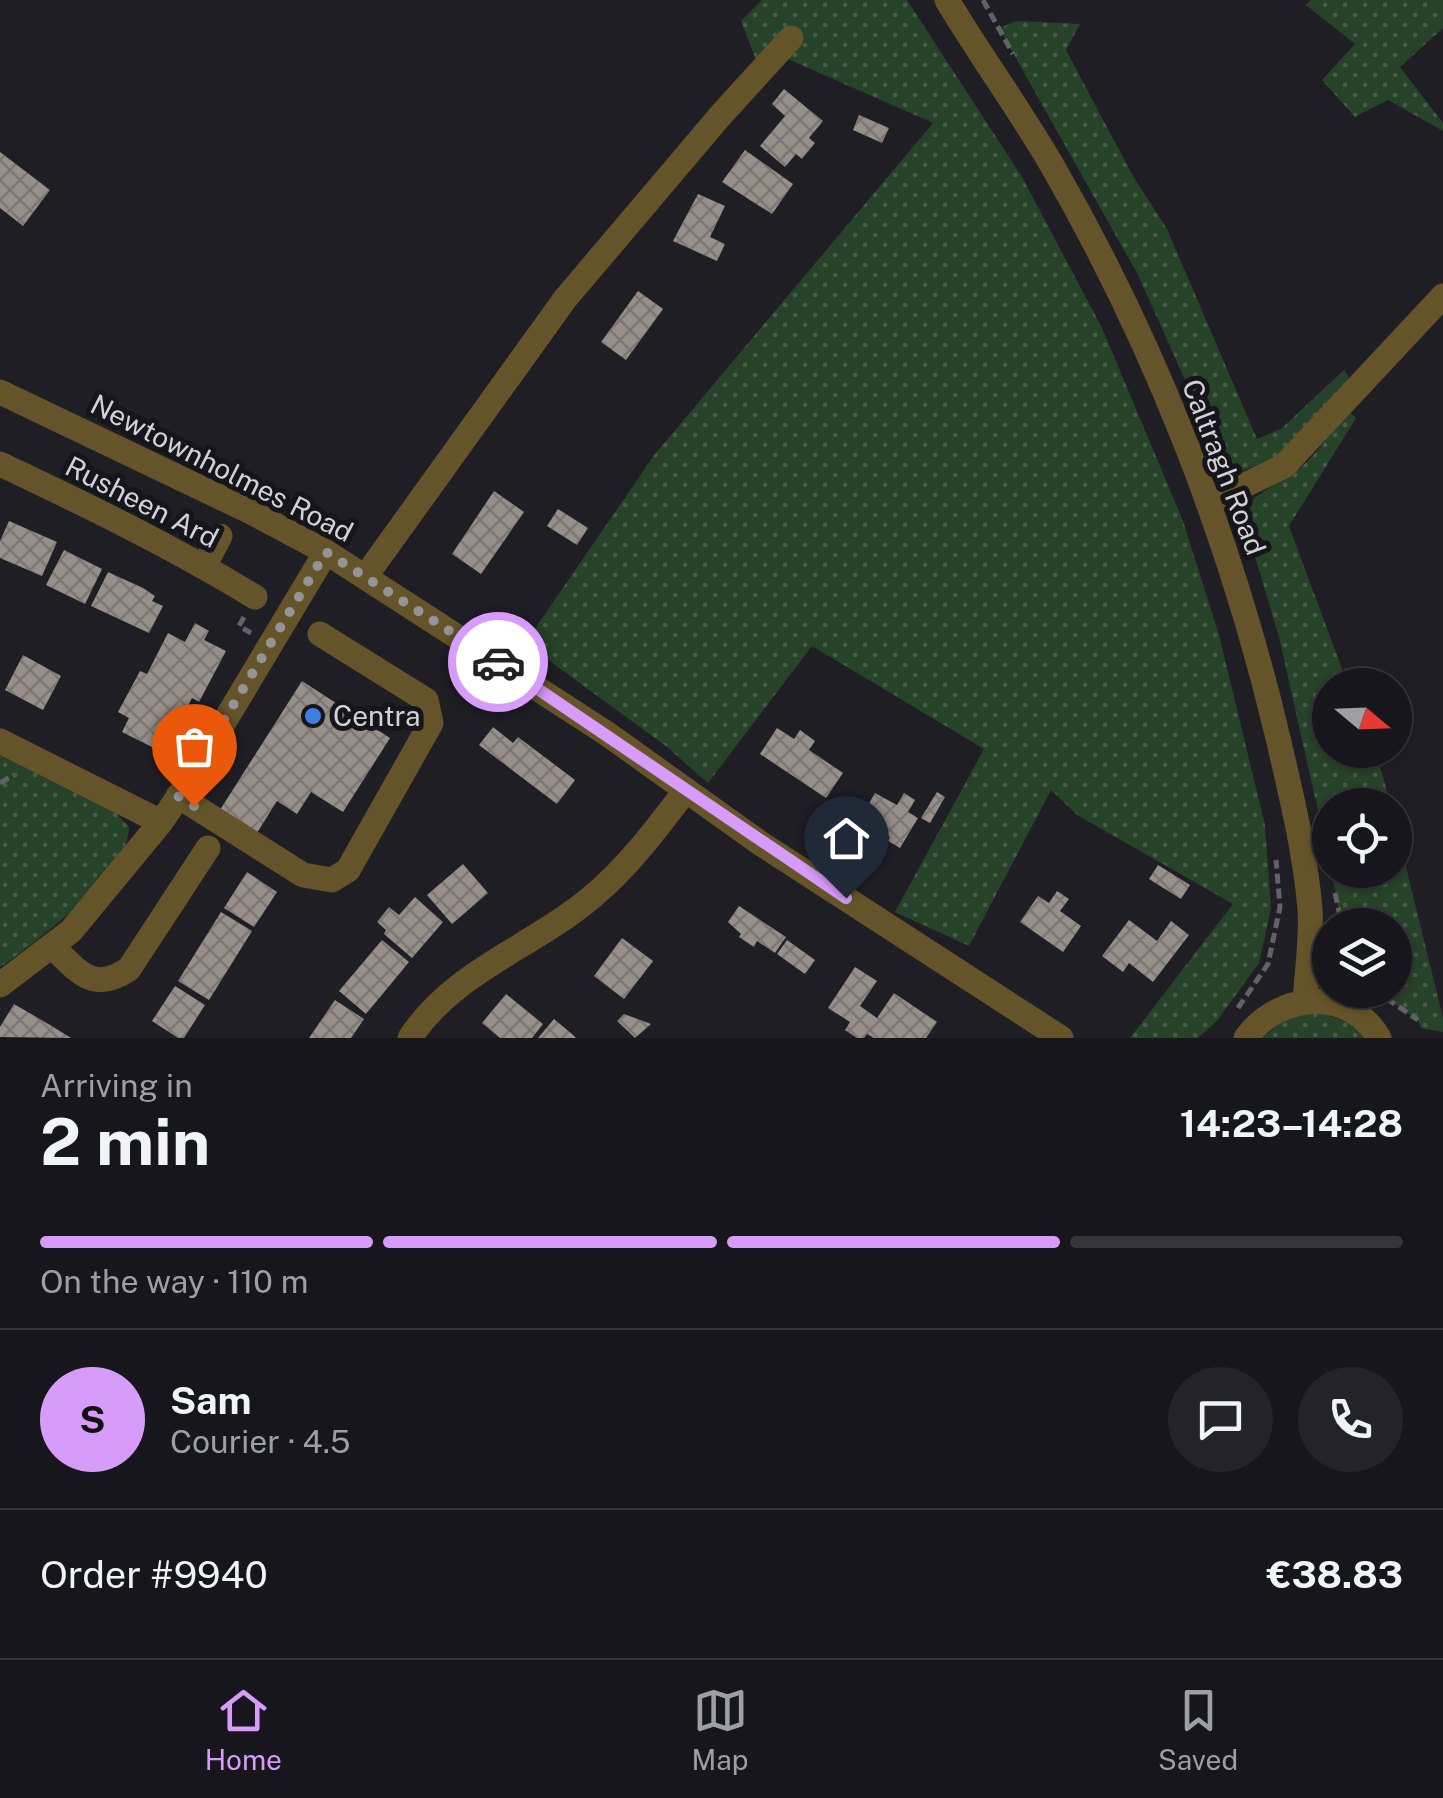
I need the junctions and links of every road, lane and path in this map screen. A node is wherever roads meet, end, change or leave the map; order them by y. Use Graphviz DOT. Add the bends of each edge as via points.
graph roads {
  1 [pos="948,0"];
  2 [pos="791,38"];
  3 [pos="1443,296"];
  4 [pos="0,392"];
  5 [pos="0,464"];
  6 [pos="1208,502"];
  7 [pos="220,536"];
  8 [pos="326,552"];
  9 [pos="204,566"];
  10 [pos="366,577"];
  11 [pos="255,598"];
  12 [pos="320,634"];
  13 [pos="0,741"];
  14 [pos="685,791"];
  15 [pos="178,796"];
  16 [pos="161,822"];
  17 [pos="1275,847"];
  18 [pos="208,848"];
  19 [pos="53,947"];
  20 [pos="0,985"];
  21 [pos="1305,1000"];
  22 [pos="1400,1008"];
  23 [pos="1418,1020"];
  24 [pos="1236,1030"];
  25 [pos="416,1036"];
  26 [pos="1061,1038"];
  27 [pos="1380,1038"];
  1 -- 6 [label="street, Caltragh Road" via="1112,276"];
  2 -- 10 [label="street" via="565,299"];
  3 -- 6 [label="street" via="1284,466"];
  4 -- 8 [label="street, Newtownholmes Road"];
  5 -- 9 [label="street, Rusheen Ard"];
  6 -- 21 [label="street, Caltragh Road" via="1255,640 1296,814 1310,912"];
  7 -- 9 [label="street"];
  8 -- 10 [label="street, Newtownholmes Road"];
  8 -- 15 [label="street"];
  9 -- 11 [label="street, Rusheen Ard"];
  10 -- 14 [label="street, Newtownholmes Road"];
  12 -- 15 [label="street" via="426,700 431,723 348,870 332,880 304,875"];
  13 -- 16 [label="street"];
  14 -- 25 [label="street" via="594,896 465,980"];
  14 -- 26 [label="street, Newtownholmes Road"];
  15 -- 16 [label="street"];
  16 -- 19 [label="street"];
  17 -- 24 [label="path" via="1280,906 1268,964"];
  18 -- 19 [label="street" via="129,969 112,981 91,980"];
  19 -- 20 [label="street"];
  21 -- 24 [label="street"];
  21 -- 27 [label="street" via="1355,1012"];
  22 -- 23 [label="path"];
}
